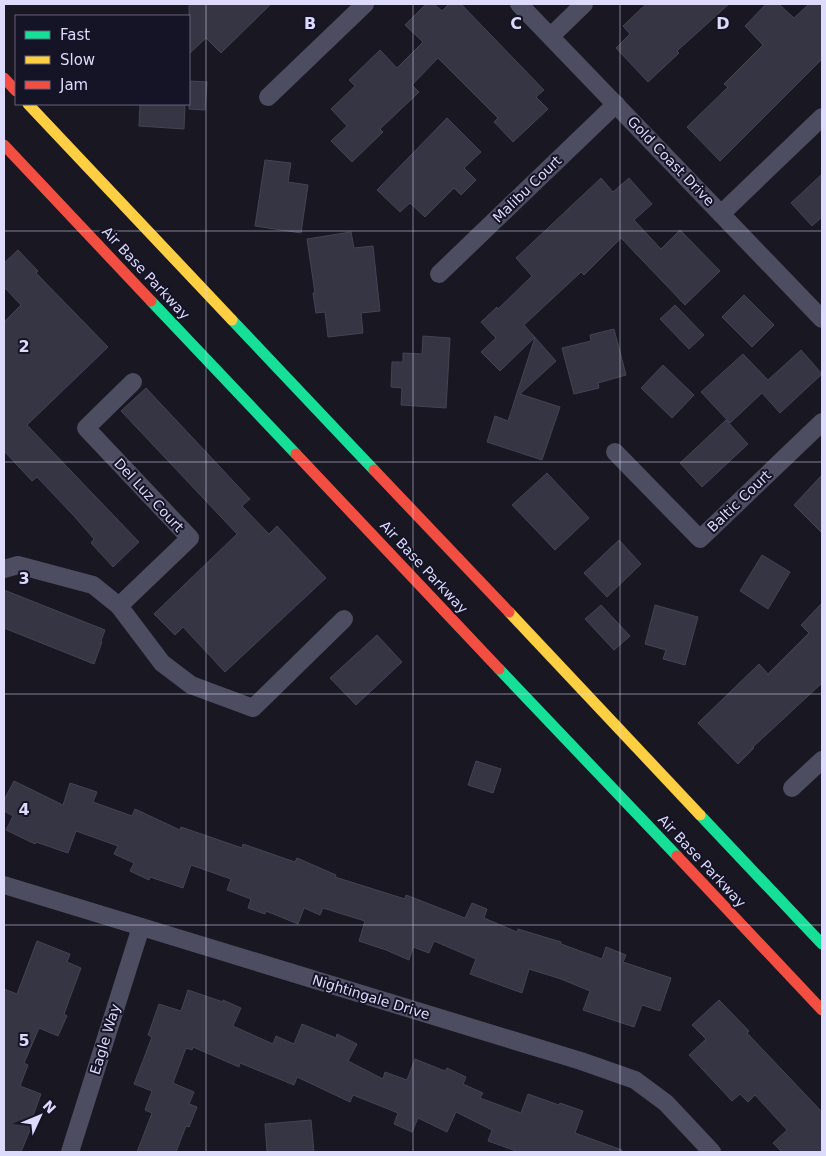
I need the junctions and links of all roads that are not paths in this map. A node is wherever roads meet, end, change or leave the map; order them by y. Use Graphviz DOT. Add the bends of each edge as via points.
graph roads {
  1 [pos="365,4"];
  2 [pos="519,4"];
  3 [pos="584,4"];
  4 [pos="551,36"];
  5 [pos="4,78"];
  6 [pos="15,90"];
  7 [pos="268,97"];
  8 [pos="616,104"];
  9 [pos="29,105"];
  10 [pos="822,117"];
  11 [pos="4,145"];
  12 [pos="722,214"];
  13 [pos="439,274"];
  14 [pos="822,319"];
  15 [pos="133,382"];
  16 [pos="822,422"];
  17 [pos="615,452"];
  18 [pos="4,569"];
  19 [pos="119,606"];
  20 [pos="344,618"];
  21 [pos="822,760"];
  22 [pos="792,788"];
  23 [pos="4,885"];
  24 [pos="141,927"];
  25 [pos="822,944"];
  26 [pos="822,1010"];
  27 [pos="70,1152"];
  28 [pos="712,1152"];
  1 -- 7 [label="street"];
  2 -- 4 [label="street, Gold Coast Drive"];
  3 -- 4 [label="street"];
  4 -- 8 [label="street, Gold Coast Drive"];
  5 -- 6 [label="main road"];
  8 -- 12 [label="street, Gold Coast Drive"];
  8 -- 13 [label="street, Malibu Court"];
  9 -- 25 [label="main road"];
  10 -- 12 [label="street"];
  11 -- 26 [label="main road, Air Base Parkway"];
  12 -- 14 [label="street, Gold Coast Drive"];
  15 -- 19 [label="street, Del Luz Court" via="86,428 190,538"];
  16 -- 17 [label="street, Baltic Court" via="700,539"];
  18 -- 19 [label="street" via="18,565 93,585"];
  19 -- 20 [label="street" via="162,663 191,685 253,708"];
  21 -- 22 [label="street"];
  23 -- 24 [label="street, Nightingale Drive"];
  24 -- 27 [label="street, Eagle Way"];
  24 -- 28 [label="street, Nightingale Drive" via="635,1080 666,1103"];
}
